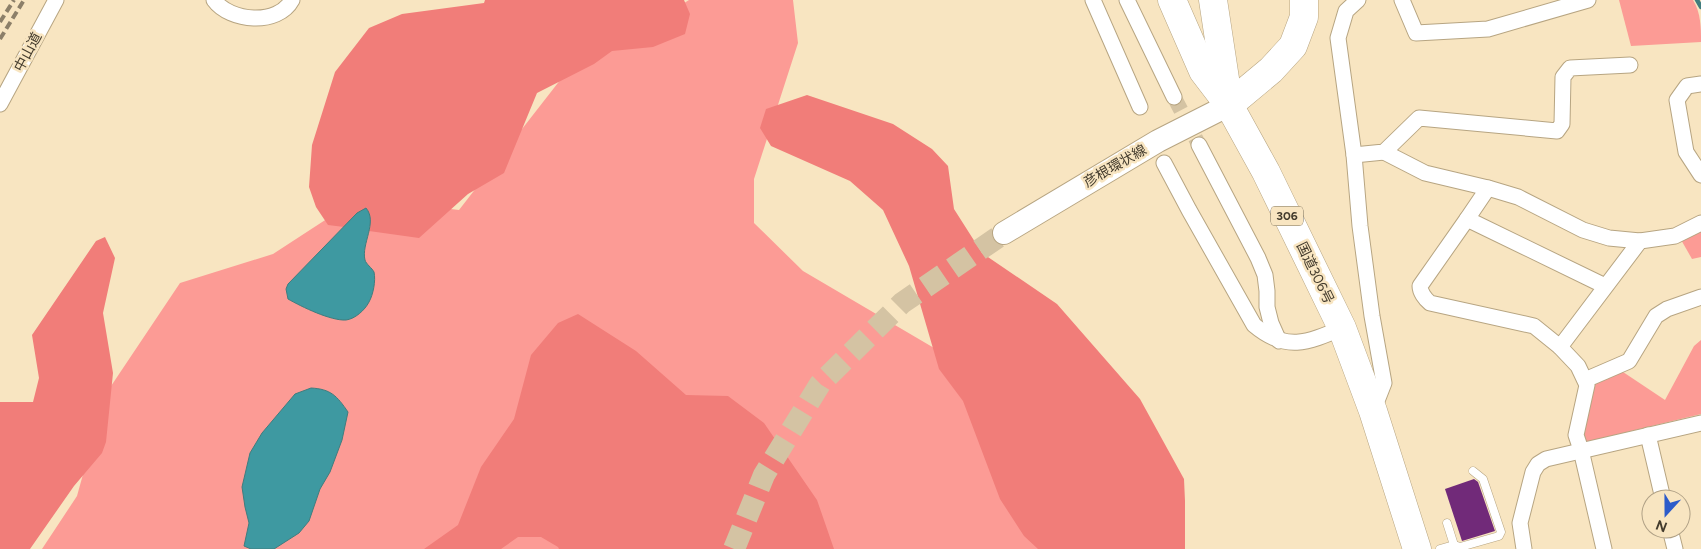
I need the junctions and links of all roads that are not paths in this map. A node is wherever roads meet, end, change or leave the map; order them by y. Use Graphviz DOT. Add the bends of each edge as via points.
graph roads {
  1 [pos="56,0"];
  2 [pos="214,0"];
  3 [pos="292,0"];
  4 [pos="1093,0"];
  5 [pos="1127,0"];
  6 [pos="1172,0"];
  7 [pos="1214,0"];
  8 [pos="1304,0"];
  9 [pos="1358,0"];
  10 [pos="1402,0"];
  11 [pos="1588,0"];
  12 [pos="1630,65"];
  13 [pos="1701,84"];
  14 [pos="1174,97"];
  15 [pos="0,104"];
  16 [pos="1229,105"];
  17 [pos="1140,107"];
  18 [pos="1199,145"];
  19 [pos="1384,152"];
  20 [pos="1354,154"];
  21 [pos="1164,163"];
  22 [pos="1701,175"];
  23 [pos="1488,188"];
  24 [pos="1467,219"];
  25 [pos="1701,223"];
  26 [pos="1004,233"];
  27 [pos="1640,240"];
  28 [pos="1605,286"];
  29 [pos="1701,298"];
  30 [pos="1342,328"];
  31 [pos="1279,340"];
  32 [pos="1560,347"];
  33 [pos="1585,380"];
  34 [pos="1373,411"];
  35 [pos="1701,423"];
  36 [pos="1648,435"];
  37 [pos="1581,450"];
  38 [pos="1473,471"];
  39 [pos="1661,489"];
  40 [pos="1447,523"];
  41 [pos="1454,544"];
  42 [pos="1417,549"];
  43 [pos="1440,549"];
  44 [pos="1524,549"];
  45 [pos="1604,549"];
  1 -- 15 [label="street, 中山道"];
  2 -- 3 [label="street" via="227,10 254,18 278,13"];
  4 -- 17 [label="street"];
  5 -- 14 [label="street"];
  6 -- 16 [label="highway" via="1203,71"];
  7 -- 16 [label="highway"];
  8 -- 16 [label="highway" via="1304,17 1293,46 1271,70"];
  9 -- 20 [label="street" via="1346,11 1338,38"];
  10 -- 11 [label="street" via="1416,33 1488,29"];
  12 -- 19 [label="street" via="1570,68 1563,77 1562,124 1557,131 1419,118"];
  13 -- 22 [label="street" via="1687,86 1677,100 1686,152"];
  16 -- 26 [label="main road, 彦根環状線" via="1143,150"];
  16 -- 30 [label="highway, 国道306号 / 306" via="1266,172"];
  18 -- 31 [label="street" via="1265,275 1266,308"];
  19 -- 20 [label="street"];
  19 -- 23 [label="street" via="1425,173"];
  20 -- 34 [label="street" via="1361,235 1384,384"];
  21 -- 31 [label="street" via="1254,325 1264,334"];
  23 -- 24 [label="street"];
  23 -- 27 [label="street" via="1518,197 1583,230 1609,238"];
  24 -- 28 [label="street"];
  24 -- 32 [label="street" via="1420,286 1426,300 1534,326"];
  25 -- 27 [label="street" via="1675,236"];
  27 -- 28 [label="street"];
  28 -- 32 [label="street"];
  29 -- 33 [label="street" via="1667,308 1656,316 1629,361"];
  30 -- 31 [label="street" via="1304,342"];
  30 -- 34 [label="highway, 国道306号 / 306"];
  32 -- 33 [label="street" via="1578,366"];
  33 -- 37 [label="street" via="1576,435"];
  34 -- 42 [label="highway, 国道306号 / 306"];
  35 -- 36 [label="street"];
  36 -- 37 [label="street"];
  36 -- 39 [label="street"];
  37 -- 44 [label="street" via="1546,459 1532,472 1520,523"];
  37 -- 45 [label="street"];
  38 -- 41 [label="lane" via="1483,479 1501,532 1499,536 1460,547"];
  40 -- 41 [label="lane"];
  41 -- 43 [label="lane"];
}
